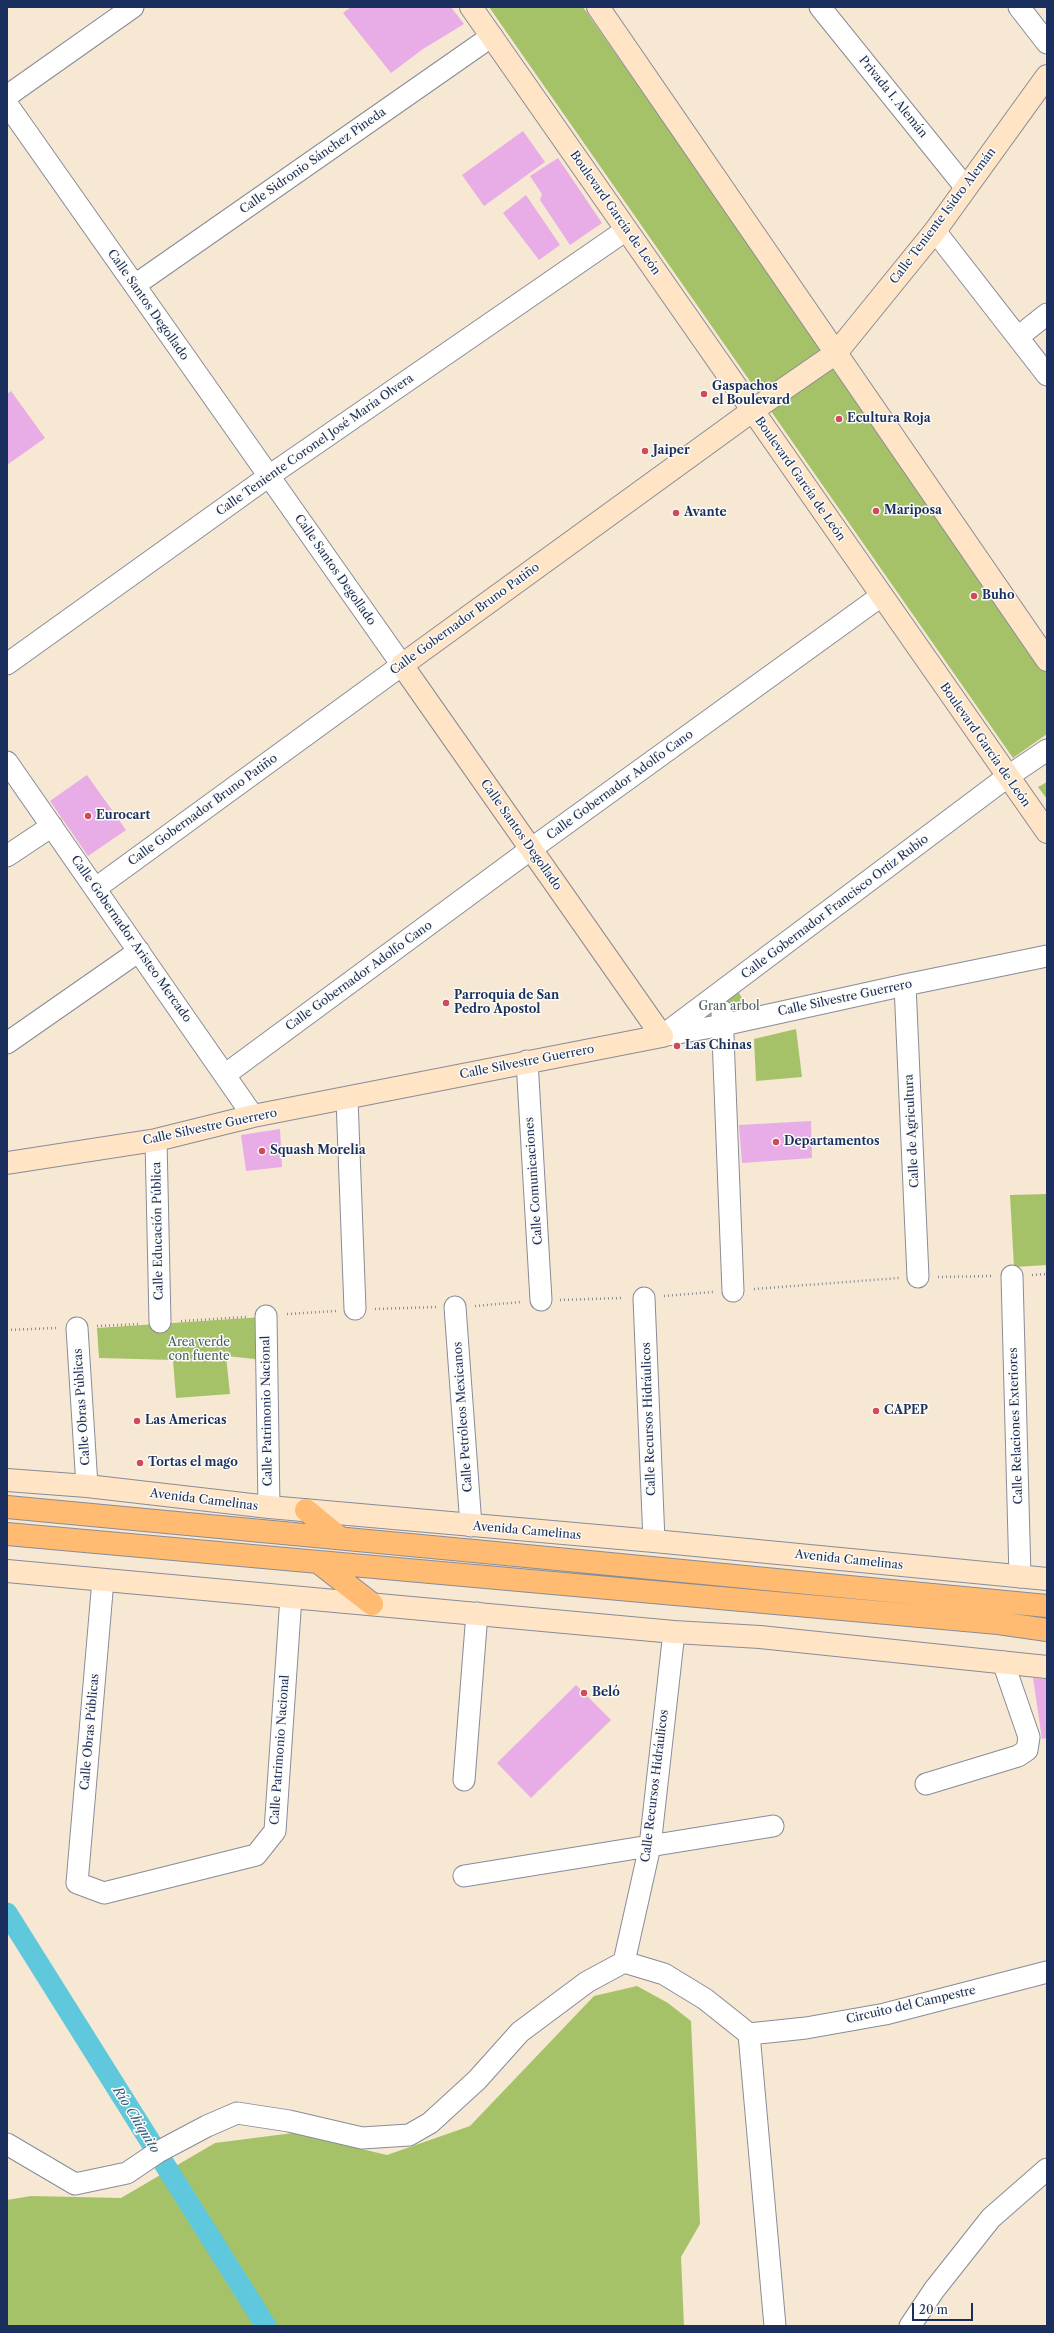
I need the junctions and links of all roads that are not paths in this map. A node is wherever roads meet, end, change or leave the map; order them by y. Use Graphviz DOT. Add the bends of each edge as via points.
graph roads {
  1 [pos="133,7"];
  2 [pos="471,7"];
  3 [pos="598,7"];
  4 [pos="820,7"];
  5 [pos="1019,7"];
  6 [pos="492,36"];
  7 [pos="1047,43"];
  8 [pos="1047,76"];
  9 [pos="7,96"];
  10 [pos="7,104"];
  11 [pos="966,188"];
  12 [pos="626,230"];
  13 [pos="935,231"];
  14 [pos="135,285"];
  15 [pos="1047,314"];
  16 [pos="1018,338"];
  17 [pos="836,353"];
  18 [pos="1047,375"];
  19 [pos="752,411"];
  20 [pos="269,476"];
  21 [pos="881,596"];
  22 [pos="1047,660"];
  23 [pos="7,664"];
  24 [pos="402,666"];
  25 [pos="1047,750"];
  26 [pos="7,762"];
  27 [pos="1007,777"];
  28 [pos="52,826"];
  29 [pos="1047,832"];
  30 [pos="531,849"];
  31 [pos="7,856"];
  32 [pos="96,888"];
  33 [pos="139,951"];
  34 [pos="1047,956"];
  35 [pos="905,984"];
  36 [pos="720,993"];
  37 [pos="723,1025"];
  38 [pos="662,1036"];
  39 [pos="7,1043"];
  40 [pos="526,1061"];
  41 [pos="226,1074"];
  42 [pos="347,1099"];
  43 [pos="254,1116"];
  44 [pos="156,1140"];
  45 [pos="7,1163"];
  46 [pos="1012,1276"];
  47 [pos="918,1277"];
  48 [pos="733,1290"];
  49 [pos="644,1298"];
  50 [pos="541,1300"];
  51 [pos="455,1307"];
  52 [pos="355,1309"];
  53 [pos="266,1316"];
  54 [pos="160,1322"];
  55 [pos="77,1328"];
  56 [pos="7,1480"];
  57 [pos="87,1486"];
  58 [pos="7,1507"];
  59 [pos="269,1507"];
  60 [pos="306,1510"];
  61 [pos="471,1526"];
  62 [pos="7,1534"];
  63 [pos="339,1537"];
  64 [pos="654,1541"];
  65 [pos="318,1562"];
  66 [pos="7,1571"];
  67 [pos="1020,1577"];
  68 [pos="1047,1579"];
  69 [pos="103,1580"];
  70 [pos="291,1597"];
  71 [pos="372,1604"];
  72 [pos="1047,1606"];
  73 [pos="477,1613"];
  74 [pos="1047,1630"];
  75 [pos="674,1632"];
  76 [pos="1003,1662"];
  77 [pos="1047,1667"];
  78 [pos="464,1780"];
  79 [pos="926,1784"];
  80 [pos="773,1826"];
  81 [pos="650,1846"];
  82 [pos="464,1876"];
  83 [pos="77,1883"];
  84 [pos="624,1962"];
  85 [pos="1047,1972"];
  86 [pos="749,2034"];
  87 [pos="7,2144"];
  88 [pos="1047,2169"];
  89 [pos="775,2326"];
  90 [pos="910,2326"];
  1 -- 9 [label="street"];
  2 -- 6 [label="street, Boulevard García de León"];
  3 -- 17 [label="street"];
  4 -- 11 [label="street, Privada I. Alemán"];
  5 -- 7 [label="street"];
  6 -- 12 [label="street, Boulevard García de León"];
  6 -- 14 [label="street, Calle Sidronio Sánchez Pineda"];
  8 -- 11 [label="street, Calle Teniente Isidro Alemán"];
  10 -- 14 [label="street, Calle Santos Degollado"];
  11 -- 13 [label="street, Calle Teniente Isidro Alemán"];
  12 -- 19 [label="street, Boulevard García de León"];
  12 -- 20 [label="street, Calle Teniente Coronel José María Olvera"];
  13 -- 16 [label="street"];
  13 -- 17 [label="street, Calle Teniente Isidro Alemán"];
  14 -- 20 [label="street, Calle Santos Degollado"];
  15 -- 16 [label="street"];
  16 -- 18 [label="street"];
  17 -- 19 [label="street, Calle Gobernador Bruno Patiño"];
  17 -- 22 [label="street"];
  19 -- 21 [label="street, Boulevard García de León"];
  19 -- 24 [label="street, Calle Gobernador Bruno Patiño"];
  20 -- 23 [label="street, Calle Teniente Coronel José María Olvera"];
  20 -- 24 [label="street, Calle Santos Degollado"];
  21 -- 27 [label="street, Boulevard García de León"];
  21 -- 30 [label="street, Calle Gobernador Adolfo Cano"];
  24 -- 30 [label="street, Calle Santos Degollado"];
  24 -- 32 [label="street, Calle Gobernador Bruno Patiño"];
  25 -- 27 [label="street, Calle Gobernador Francisco Ortiz Rubio"];
  26 -- 28 [label="street, Calle Gobernador Aristeo Mercado"];
  27 -- 29 [label="street, Boulevard García de León"];
  27 -- 36 [label="street, Calle Gobernador Francisco Ortiz Rubio"];
  28 -- 31 [label="street"];
  28 -- 32 [label="street, Calle Gobernador Aristeo Mercado"];
  30 -- 38 [label="street, Calle Santos Degollado"];
  30 -- 41 [label="street, Calle Gobernador Adolfo Cano"];
  32 -- 33 [label="street, Calle Gobernador Aristeo Mercado"];
  33 -- 39 [label="street"];
  33 -- 41 [label="street, Calle Gobernador Aristeo Mercado"];
  34 -- 35 [label="street, Calle Silvestre Guerrero"];
  35 -- 37 [label="street, Calle Silvestre Guerrero"];
  35 -- 47 [label="street, Calle de Agricultura"];
  36 -- 37 [label="street"];
  36 -- 38 [label="street, Calle Gobernador Francisco Ortiz Rubio"];
  37 -- 38 [label="street, Calle Silvestre Guerrero"];
  37 -- 48 [label="street"];
  38 -- 40 [label="street, Calle Silvestre Guerrero"];
  40 -- 42 [label="street, Calle Silvestre Guerrero"];
  40 -- 50 [label="street, Calle Comunicaciones"];
  41 -- 43 [label="street, Calle Gobernador Aristeo Mercado"];
  42 -- 43 [label="street, Calle Silvestre Guerrero"];
  42 -- 52 [label="street"];
  43 -- 44 [label="street, Calle Silvestre Guerrero"];
  44 -- 45 [label="street, Calle Silvestre Guerrero"];
  44 -- 54 [label="street, Calle Educación Pública"];
  46 -- 67 [label="street, Calle Relaciones Exteriores"];
  49 -- 64 [label="street, Calle Recursos Hidráulicos"];
  51 -- 61 [label="street, Calle Petróleos Mexicanos"];
  53 -- 59 [label="street, Calle Patrimonio Nacional"];
  55 -- 57 [label="street, Calle Obras Públicas"];
  56 -- 57 [label="street, Avenida Camelinas"];
  57 -- 59 [label="street, Avenida Camelinas"];
  58 -- 63 [label="highway, Avenida Camelinas"];
  59 -- 60 [label="street, Avenida Camelinas"];
  60 -- 61 [label="street, Avenida Camelinas"];
  60 -- 63 [label="highway"];
  61 -- 64 [label="street, Avenida Camelinas"];
  62 -- 65 [label="highway"];
  63 -- 72 [label="highway, Avenida Camelinas" via="461,1551"];
  64 -- 67 [label="street, Avenida Camelinas"];
  65 -- 71 [label="highway"];
  65 -- 74 [label="highway" via="998,1623"];
  66 -- 69 [label="street"];
  67 -- 68 [label="street, Avenida Camelinas"];
  69 -- 70 [label="street"];
  69 -- 83 [label="street, Calle Obras Públicas"];
  70 -- 71 [label="street"];
  70 -- 83 [label="street, Calle Patrimonio Nacional" via="275,1832 256,1855 104,1893"];
  71 -- 73 [label="street"];
  73 -- 75 [label="street"];
  73 -- 78 [label="street"];
  75 -- 76 [label="street" via="760,1637"];
  75 -- 81 [label="street, Calle Recursos Hidráulicos"];
  76 -- 77 [label="street"];
  76 -- 79 [label="street" via="1029,1737 1027,1750 1018,1756"];
  80 -- 81 [label="street"];
  81 -- 82 [label="street"];
  81 -- 84 [label="street, Calle Recursos Hidráulicos"];
  84 -- 86 [label="street" via="664,1974 705,2000"];
  84 -- 87 [label="street" via="587,1982 520,2032 471,2086 430,2123 409,2136 362,2138 289,2121 237,2114 207,2126 158,2152 127,2173 75,2184"];
  85 -- 86 [label="street, Circuito del Campestre" via="885,2014 806,2028"];
  86 -- 89 [label="street"];
  88 -- 90 [label="street" via="991,2218 934,2290"];
}
